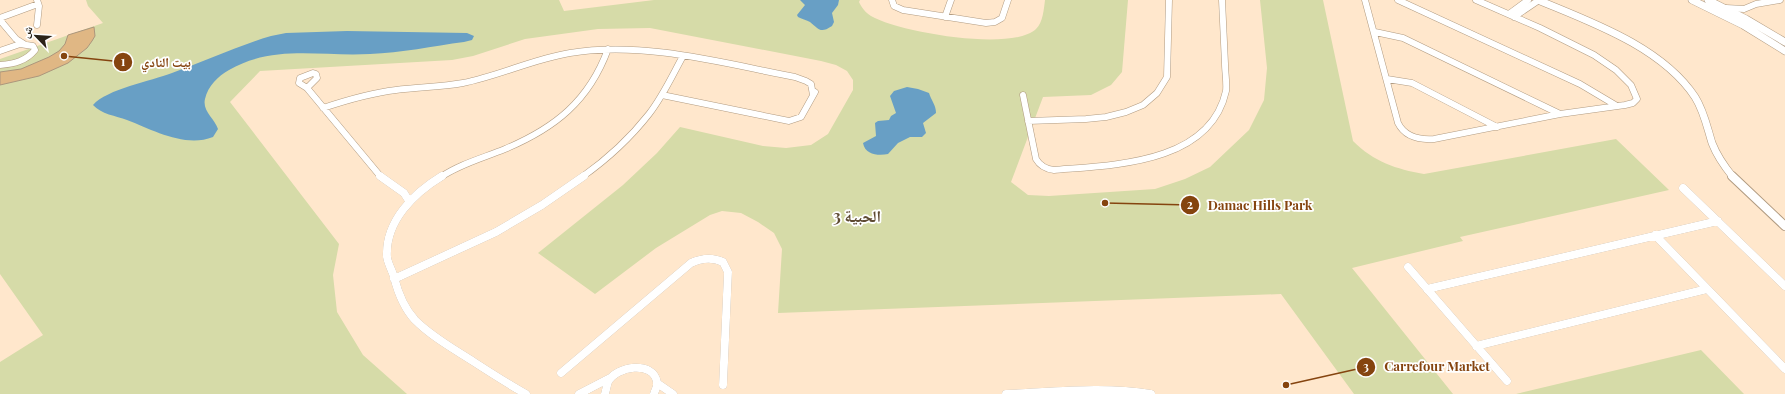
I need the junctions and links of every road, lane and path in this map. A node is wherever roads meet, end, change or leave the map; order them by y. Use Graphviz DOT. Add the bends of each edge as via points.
graph roads {
  1 [pos="892,0"];
  2 [pos="951,0"];
  3 [pos="1008,0"];
  4 [pos="1169,0"];
  5 [pos="1222,0"];
  6 [pos="1365,0"];
  7 [pos="1398,0"];
  8 [pos="1476,0"];
  9 [pos="1528,0"];
  10 [pos="1539,0"];
  11 [pos="1692,0"];
  12 [pos="1708,0"];
  13 [pos="1761,0"];
  14 [pos="1780,0"];
  15 [pos="38,2"];
  16 [pos="1756,4"];
  17 [pos="1723,7"];
  18 [pos="1744,9"];
  19 [pos="1511,16"];
  20 [pos="945,17"];
  21 [pos="0,19"];
  22 [pos="1746,19"];
  23 [pos="37,25"];
  24 [pos="1374,32"];
  25 [pos="15,37"];
  26 [pos="1785,42"];
  27 [pos="24,44"];
  28 [pos="608,49"];
  29 [pos="3,50"];
  30 [pos="1785,51"];
  31 [pos="683,56"];
  32 [pos="0,65"];
  33 [pos="1387,79"];
  34 [pos="307,88"];
  35 [pos="1595,93"];
  36 [pos="1023,95"];
  37 [pos="662,96"];
  38 [pos="1617,106"];
  39 [pos="323,108"];
  40 [pos="1604,108"];
  41 [pos="1560,114"];
  42 [pos="1028,121"];
  43 [pos="1497,127"];
  44 [pos="1683,188"];
  45 [pos="419,190"];
  46 [pos="401,192"];
  47 [pos="409,200"];
  48 [pos="1718,221"];
  49 [pos="1785,226"];
  50 [pos="1655,235"];
  51 [pos="1408,267"];
  52 [pos="393,276"];
  53 [pos="1785,285"];
  54 [pos="1427,289"];
  55 [pos="1707,289"];
  56 [pos="1476,346"];
  57 [pos="1785,369"];
  58 [pos="561,373"];
  59 [pos="613,375"];
  60 [pos="1507,381"];
  61 [pos="657,383"];
  62 [pos="723,385"];
  63 [pos="526,394"];
  64 [pos="579,394"];
  65 [pos="605,394"];
  66 [pos="654,394"];
  67 [pos="673,394"];
  68 [pos="1006,394"];
  69 [pos="1152,394"];
  1 -- 20 [label="street" via="894,6 903,10"];
  2 -- 20 [label="street"];
  3 -- 20 [label="street" via="1003,16 995,22 982,23"];
  4 -- 42 [label="street" via="1167,77 1154,97 1128,112 1111,117"];
  5 -- 42 [label="street" via="1225,97 1215,118 1204,131 1189,142 1161,155 1130,163 1054,170 1037,162"];
  6 -- 24 [label="street"];
  7 -- 35 [label="street" via="1573,80"];
  8 -- 19 [label="street"];
  9 -- 19 [label="street"];
  10 -- 19 [label="street"];
  10 -- 49 [label="street" via="1624,39 1668,69 1694,97 1703,114 1710,140 1727,169"];
  11 -- 30 [label="street" via="1743,25"];
  12 -- 17 [label="street"];
  13 -- 16 [label="street"];
  14 -- 16 [label="street"];
  15 -- 21 [label="street"];
  15 -- 23 [label="street"];
  16 -- 18 [label="street"];
  17 -- 18 [label="street"];
  17 -- 22 [label="street"];
  18 -- 22 [label="street"];
  19 -- 38 [label="street" via="1590,52 1614,68 1637,93 1633,103"];
  21 -- 25 [label="street"];
  22 -- 26 [label="street"];
  24 -- 33 [label="street"];
  24 -- 41 [label="street" via="1403,38"];
  25 -- 27 [label="street"];
  25 -- 29 [label="street"];
  27 -- 29 [label="street"];
  27 -- 32 [label="street" via="34,48 32,54 20,61"];
  28 -- 31 [label="street" via="652,51"];
  28 -- 39 [label="street" via="551,57 463,83 376,93"];
  28 -- 45 [label="street" via="594,82 559,120 528,139 449,171"];
  31 -- 37 [label="street"];
  31 -- 37 [label="street" via="795,77 812,84 813,95 801,117 794,121"];
  33 -- 43 [label="street" via="1412,84"];
  33 -- 43 [label="street" via="1400,127 1411,136 1426,140"];
  34 -- 39 [label="street"];
  35 -- 38 [label="street"];
  35 -- 40 [label="street"];
  36 -- 42 [label="street"];
  37 -- 52 [label="street" via="624,141 593,169 542,205 496,232"];
  38 -- 40 [label="street"];
  39 -- 46 [label="street" via="382,178"];
  40 -- 41 [label="street"];
  41 -- 43 [label="street"];
  44 -- 48 [label="street"];
  45 -- 46 [label="street"];
  45 -- 47 [label="street"];
  46 -- 47 [label="street"];
  47 -- 52 [label="street" via="395,222 390,236 388,264"];
  48 -- 50 [label="street"];
  48 -- 53 [label="street"];
  50 -- 54 [label="street"];
  50 -- 55 [label="street"];
  51 -- 54 [label="street"];
  52 -- 63 [label="street" via="401,301 408,312 425,328"];
  54 -- 56 [label="street"];
  55 -- 56 [label="street"];
  55 -- 57 [label="street"];
  56 -- 60 [label="street"];
  58 -- 62 [label="street" via="691,263 710,258 723,262 728,272"];
  59 -- 61 [label="street" via="632,367 642,367 650,370"];
  59 -- 64 [label="street"];
  59 -- 65 [label="street" via="607,384"];
  61 -- 66 [label="street"];
  61 -- 67 [label="street"];
  68 -- 69 [label="street" via="1108,390"];
}
